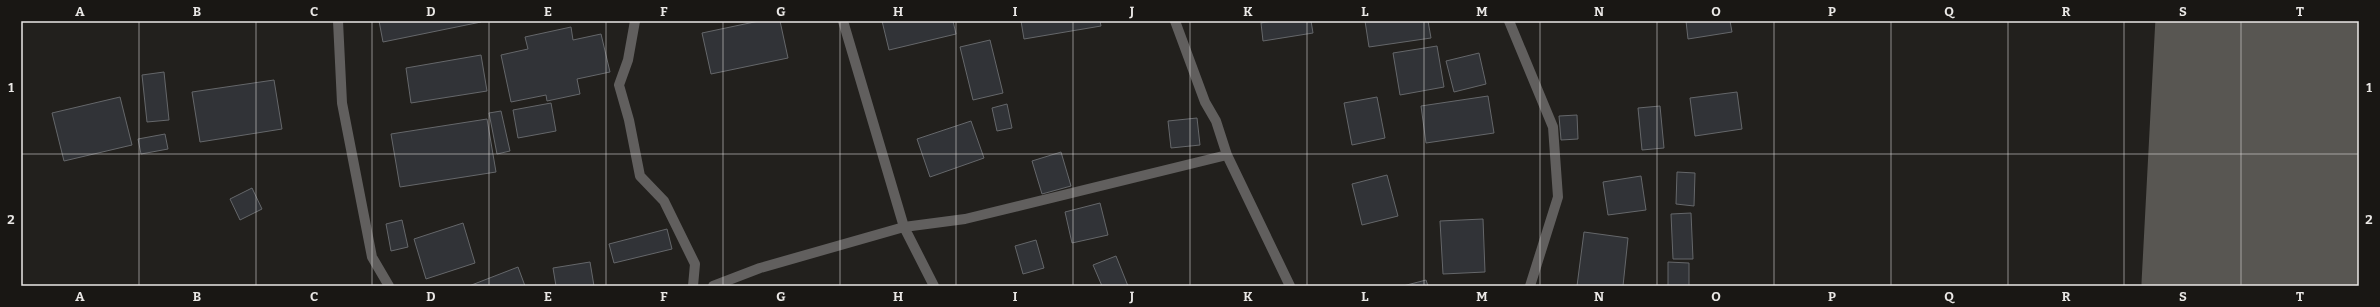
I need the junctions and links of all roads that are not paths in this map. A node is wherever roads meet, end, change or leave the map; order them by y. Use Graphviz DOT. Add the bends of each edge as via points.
graph roads {
  1 [pos="338,21"];
  2 [pos="635,21"];
  3 [pos="843,21"];
  4 [pos="1175,21"];
  5 [pos="1509,21"];
  6 [pos="1227,155"];
  7 [pos="904,227"];
  8 [pos="389,286"];
  9 [pos="693,286"];
  10 [pos="712,286"];
  11 [pos="934,286"];
  12 [pos="1290,286"];
  13 [pos="1530,286"];
  1 -- 8 [label="street" via="342,103 367,234 372,257"];
  2 -- 9 [label="street" via="628,60 619,85 640,176 664,201 695,264"];
  3 -- 7 [label="street"];
  4 -- 6 [label="street" via="1205,102 1216,121"];
  5 -- 13 [label="street" via="1553,127 1558,197"];
  6 -- 7 [label="street" via="965,219"];
  6 -- 12 [label="street"];
  7 -- 10 [label="street" via="760,268"];
  7 -- 11 [label="street"];
}
